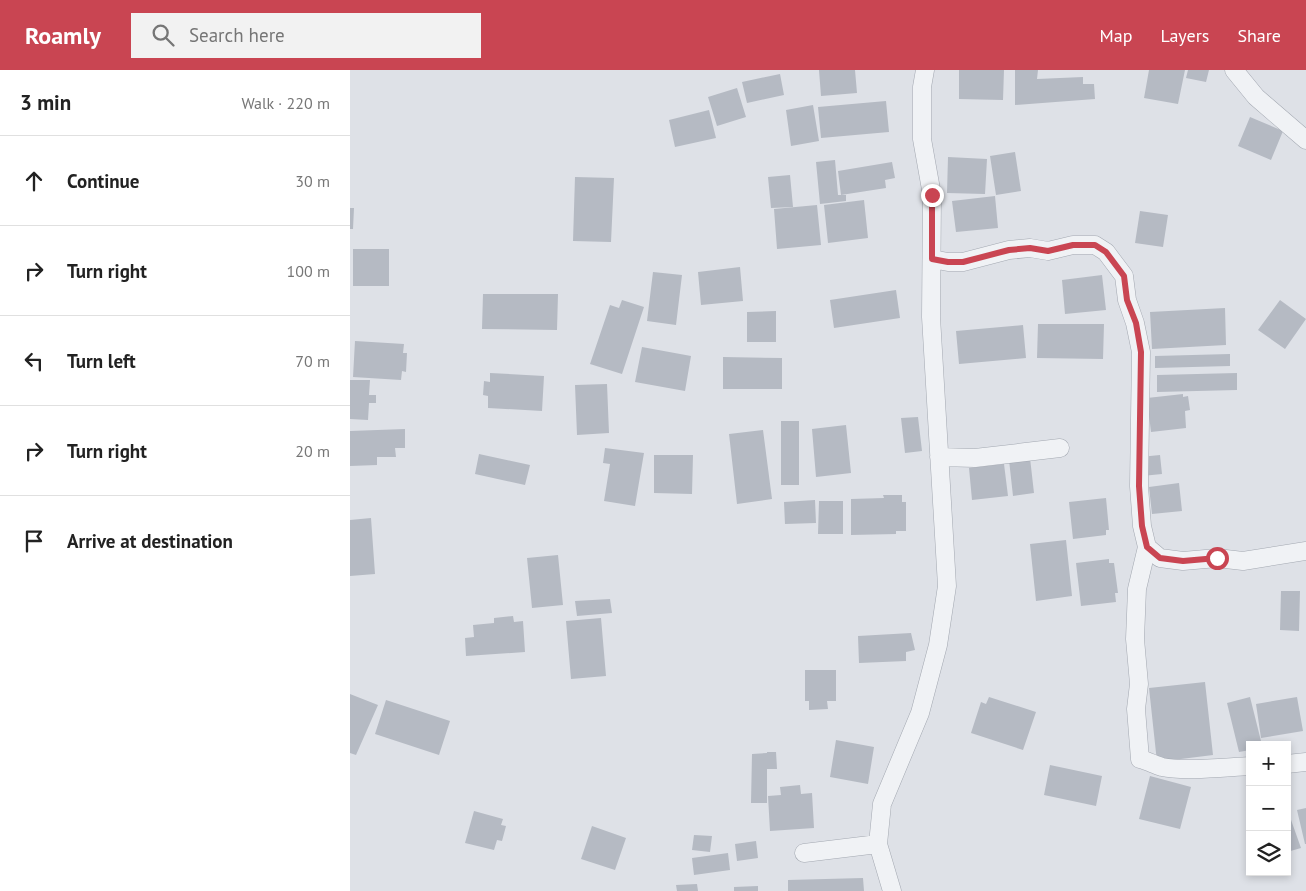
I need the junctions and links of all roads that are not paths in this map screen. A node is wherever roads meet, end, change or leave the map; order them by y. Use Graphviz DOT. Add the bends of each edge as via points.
graph roads {
  1 [pos="925,70"];
  2 [pos="1234,70"];
  3 [pos="1306,140"];
  4 [pos="932,259"];
  5 [pos="1060,448"];
  6 [pos="939,457"];
  7 [pos="1147,547"];
  8 [pos="1306,551"];
  9 [pos="1306,762"];
  10 [pos="1291,764"];
  11 [pos="1246,766"];
  12 [pos="878,844"];
  13 [pos="804,853"];
  14 [pos="892,891"];
  1 -- 4 [label="street" via="922,139 932,195"];
  2 -- 3 [label="street" via="1256,98"];
  4 -- 6 [label="street" via="931,318"];
  4 -- 7 [label="street" via="963,262 1009,250 1030,248 1048,251 1073,245 1095,245 1113,260 1124,276 1141,352 1139,486"];
  5 -- 6 [label="street" via="975,458"];
  6 -- 12 [label="street" via="947,586 938,646 920,713 882,804"];
  7 -- 8 [label="street" via="1160,558 1183,561 1217,558 1243,561"];
  7 -- 11 [label="street" via="1136,589 1135,640 1139,684 1136,709 1140,759 1162,767"];
  9 -- 10 [label="street"];
  12 -- 13 [label="street"];
  12 -- 14 [label="street"];
}
